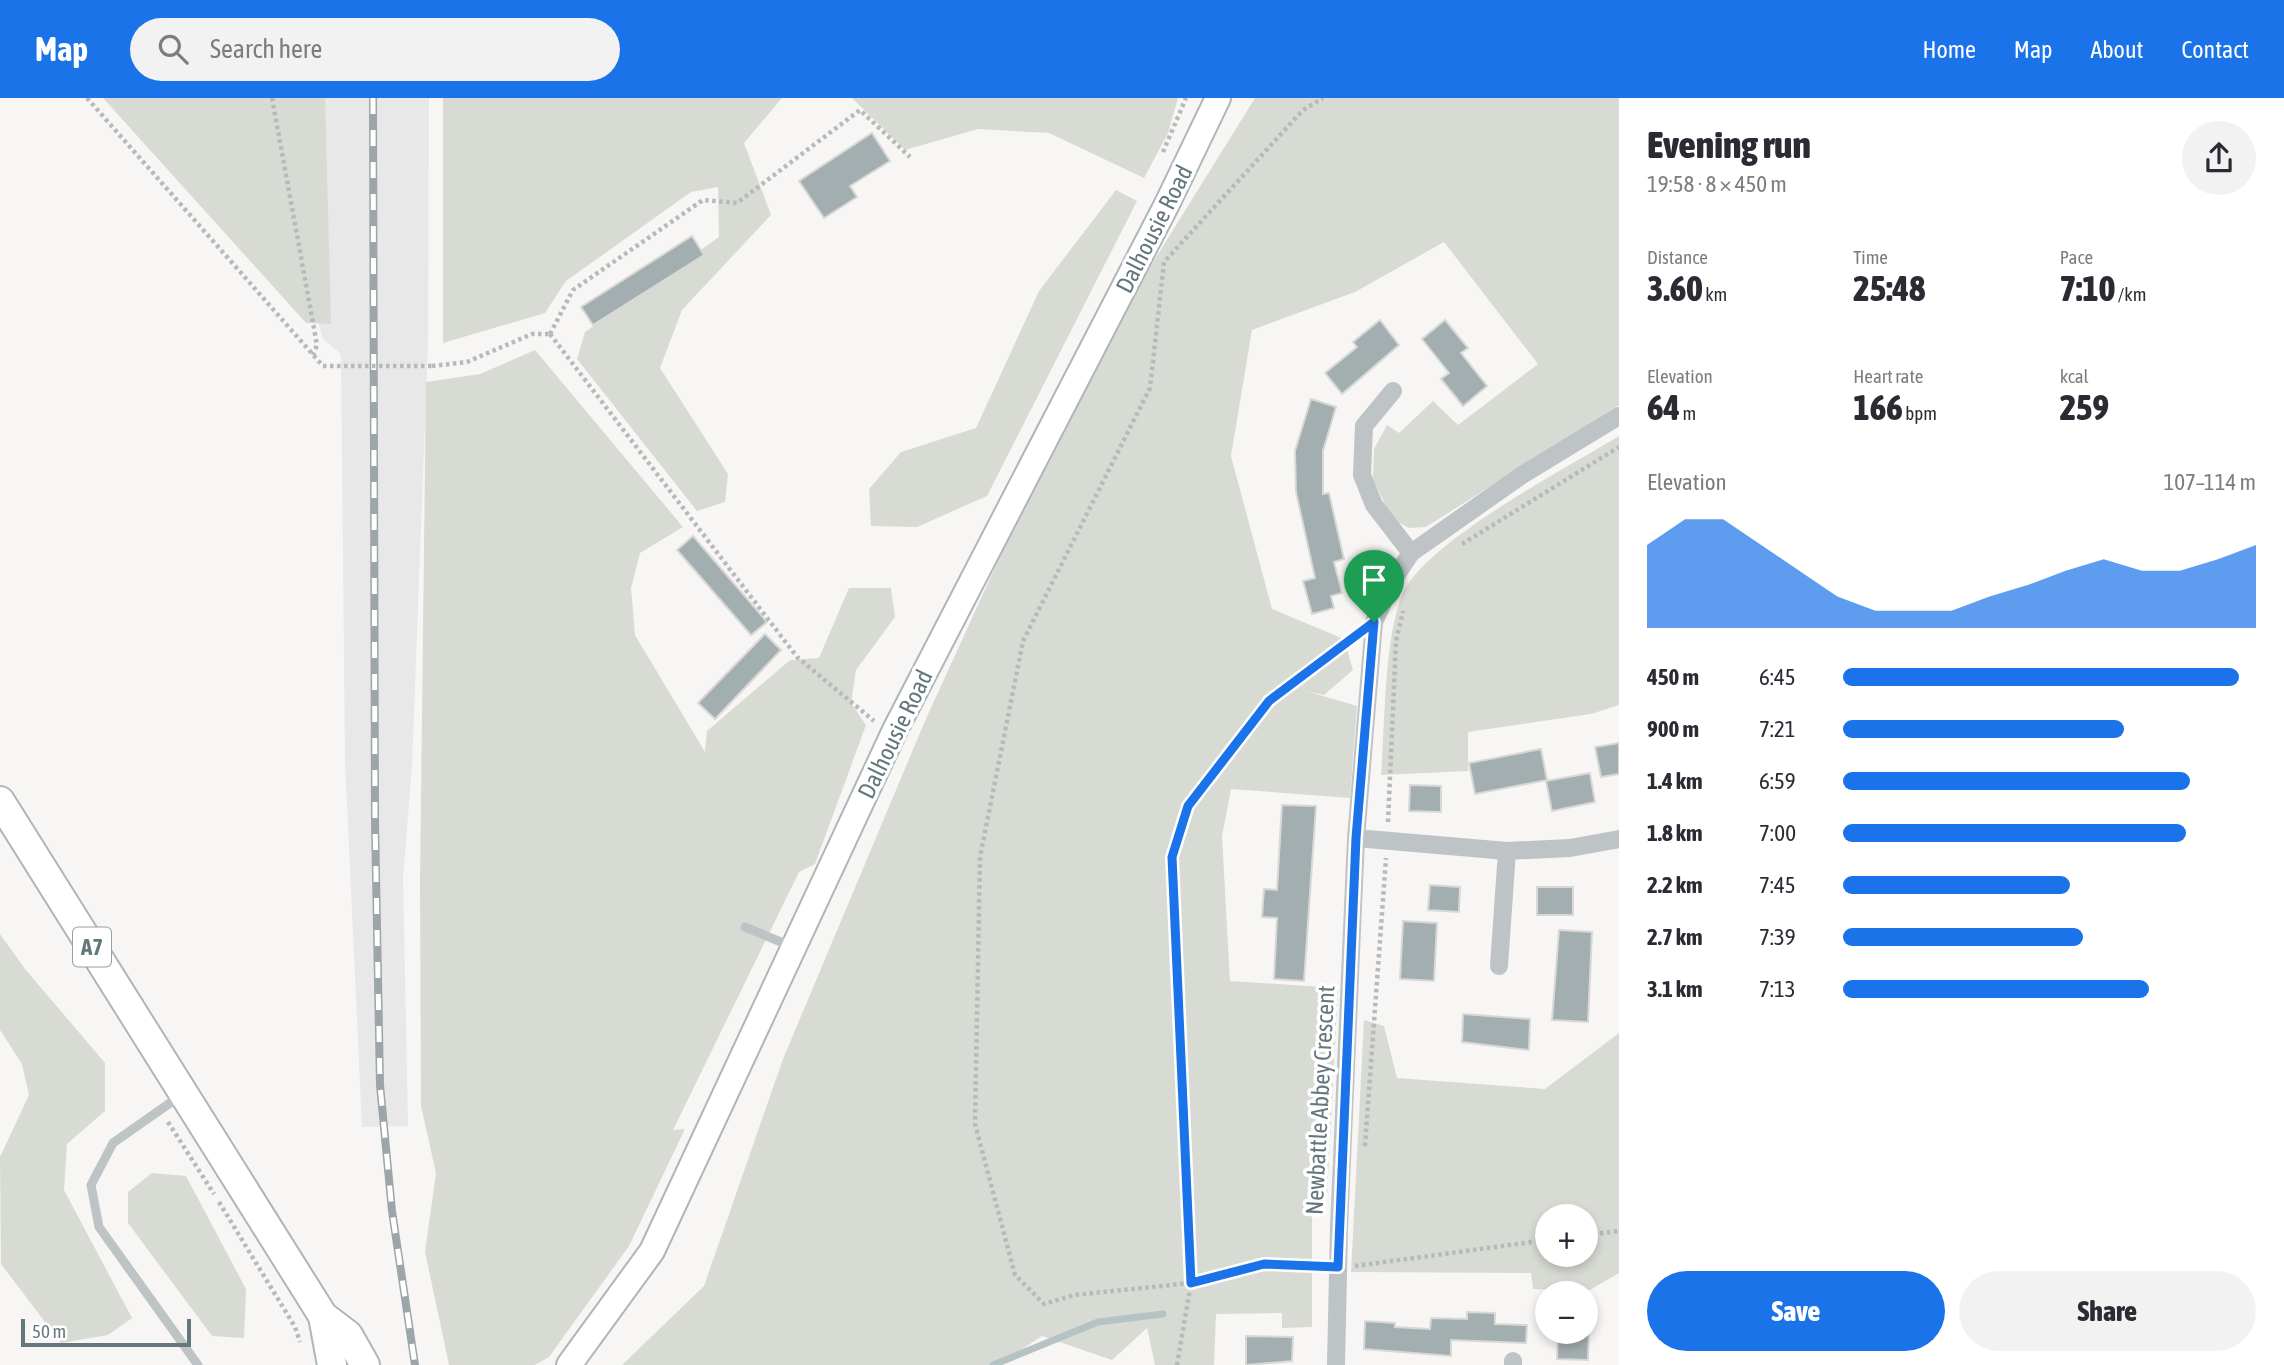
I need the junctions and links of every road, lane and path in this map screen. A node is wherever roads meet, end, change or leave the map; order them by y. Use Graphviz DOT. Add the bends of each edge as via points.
graph roads {
  1 [pos="87,98"];
  2 [pos="272,98"];
  3 [pos="1218,98"];
  4 [pos="1323,98"];
  5 [pos="910,157"];
  6 [pos="550,334"];
  7 [pos="313,355"];
  8 [pos="1393,391"];
  9 [pos="1619,416"];
  10 [pos="1411,553"];
  11 [pos="1374,622"];
  12 [pos="874,721"];
  13 [pos="0,800"];
  14 [pos="1356,838"];
  15 [pos="1619,839"];
  16 [pos="1507,851"];
  17 [pos="745,927"];
  18 [pos="795,948"];
  19 [pos="1499,966"];
  20 [pos="184,1093"];
  21 [pos="160,1110"];
  22 [pos="1619,1231"];
  23 [pos="1598,1234"];
  24 [pos="1535,1242"];
  25 [pos="1338,1267"];
  26 [pos="1191,1283"];
  27 [pos="323,1316"];
  28 [pos="304,1352"];
  29 [pos="198,1365"];
  30 [pos="332,1365"];
  31 [pos="365,1365"];
  32 [pos="569,1365"];
  33 [pos="1177,1365"];
  34 [pos="1336,1365"];
  1 -- 7 [label="path"];
  2 -- 7 [label="path" via="317,345"];
  3 -- 18 [label="main road, Dalhousie Road" via="895,730"];
  4 -- 26 [label="path" via="1303,110 1164,262 1150,388 1023,640 980,857 975,1124 1015,1275 1044,1304 1074,1295"];
  5 -- 6 [label="path" via="860,110 737,203 704,200 573,290"];
  6 -- 7 [label="path, bridge" via="531,334 467,362 432,366 323,366"];
  6 -- 12 [label="path" via="797,657"];
  8 -- 10 [label="street" via="1364,426 1362,475 1374,505"];
  9 -- 10 [label="street, Newbattle Abbey Crescent" via="1521,475"];
  10 -- 11 [label="street, Newbattle Abbey Crescent"];
  11 -- 14 [label="street, Newbattle Abbey Crescent"];
  11 -- 26 [label="path" via="1269,701 1188,806 1172,857"];
  13 -- 20 [label="main road, A7"];
  14 -- 16 [label="street"];
  14 -- 25 [label="street, Newbattle Abbey Crescent"];
  15 -- 16 [label="street" via="1570,848"];
  16 -- 19 [label="street"];
  17 -- 18 [label="lane"];
  18 -- 32 [label="main road, Dalhousie Road" via="652,1251"];
  20 -- 21 [label="lane"];
  20 -- 27 [label="main road, A7"];
  21 -- 28 [label="path" via="288,1315"];
  21 -- 29 [label="lane" via="113,1143 91,1185 99,1227"];
  22 -- 23 [label="path"];
  24 -- 25 [label="path"];
  25 -- 26 [label="path" via="1264,1264"];
  25 -- 34 [label="street, Newbattle Abbey Crescent"];
  26 -- 33 [label="path"];
  27 -- 30 [label="main road, A7"];
  27 -- 31 [label="main road, A7" via="348,1335"];
}
